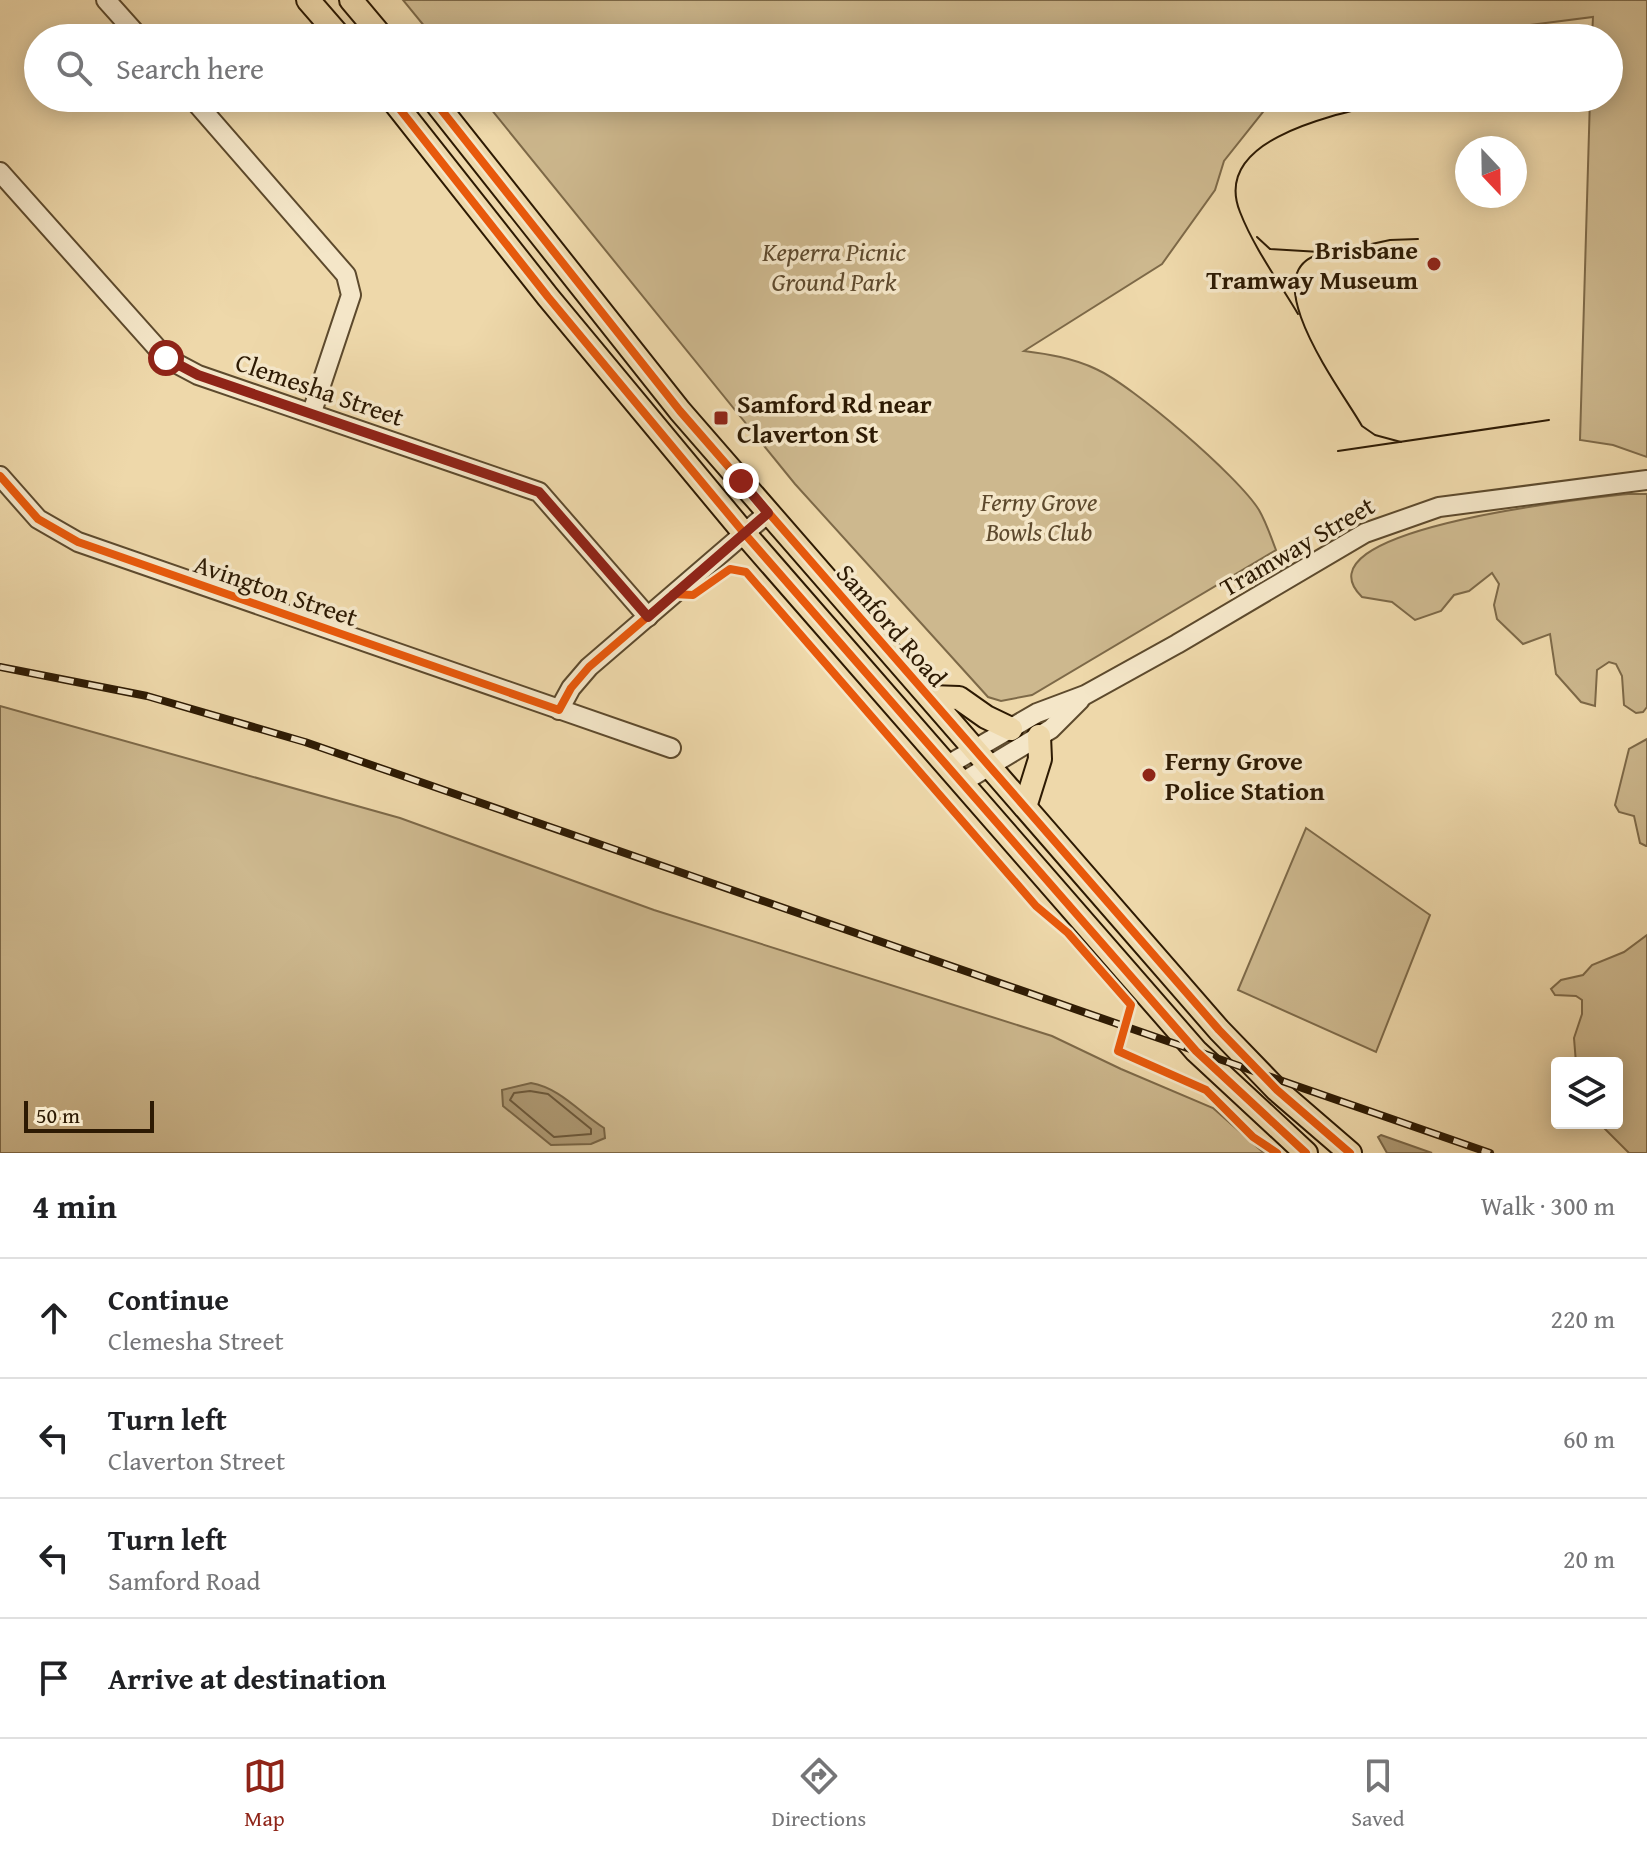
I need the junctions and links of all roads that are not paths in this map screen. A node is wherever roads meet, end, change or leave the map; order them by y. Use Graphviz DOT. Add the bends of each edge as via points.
graph roads {
  1 [pos="106,0"];
  2 [pos="308,0"];
  3 [pos="351,0"];
  4 [pos="127,24"];
  5 [pos="329,24"];
  6 [pos="371,24"];
  7 [pos="204,112"];
  8 [pos="402,112"];
  9 [pos="443,112"];
  10 [pos="0,172"];
  11 [pos="312,412"];
  12 [pos="0,476"];
  13 [pos="1647,480"];
  14 [pos="768,513"];
  15 [pos="744,533"];
  16 [pos="648,617"];
  17 [pos="1085,695"];
  18 [pos="930,697"];
  19 [pos="559,710"];
  20 [pos="1011,729"];
  21 [pos="1039,736"];
  22 [pos="671,748"];
  23 [pos="982,758"];
  24 [pos="954,774"];
  25 [pos="1025,807"];
  26 [pos="1306,1153"];
  27 [pos="1350,1153"];
  1 -- 4 [label="street"];
  2 -- 5 [label="main road"];
  3 -- 6 [label="main road"];
  7 -- 11 [label="street" via="346,275 351,295"];
  8 -- 15 [label="main road, Samford Road"];
  9 -- 14 [label="main road, Samford Road" via="680,411"];
  10 -- 11 [label="street, Clemesha Street" via="166,358 198,375"];
  11 -- 16 [label="street, Clemesha Street" via="539,492"];
  12 -- 19 [label="street, Avington Street" via="38,519 78,542"];
  13 -- 17 [label="street, Tramway Street" via="1439,507 1402,517 1365,533"];
  14 -- 15 [label="street"];
  14 -- 18 [label="main road, Samford Road"];
  15 -- 16 [label="street"];
  15 -- 24 [label="main road, Samford Road"];
  16 -- 19 [label="street" via="580,677"];
  17 -- 20 [label="street, Tramway Street"];
  17 -- 21 [label="street, Tramway Street"];
  18 -- 20 [label="main road" via="959,698"];
  18 -- 23 [label="main road, Samford Road"];
  19 -- 22 [label="street, Avington Street"];
  20 -- 23 [label="street, Tramway Street"];
  21 -- 23 [label="street, Tramway Street"];
  21 -- 25 [label="main road" via="1040,759"];
  23 -- 24 [label="street, Tramway Street"];
  23 -- 25 [label="main road, Samford Road"];
  24 -- 26 [label="main road, Samford Road" via="1196,1051"];
  25 -- 27 [label="main road, Samford Road" via="1219,1030 1277,1090"];
}
